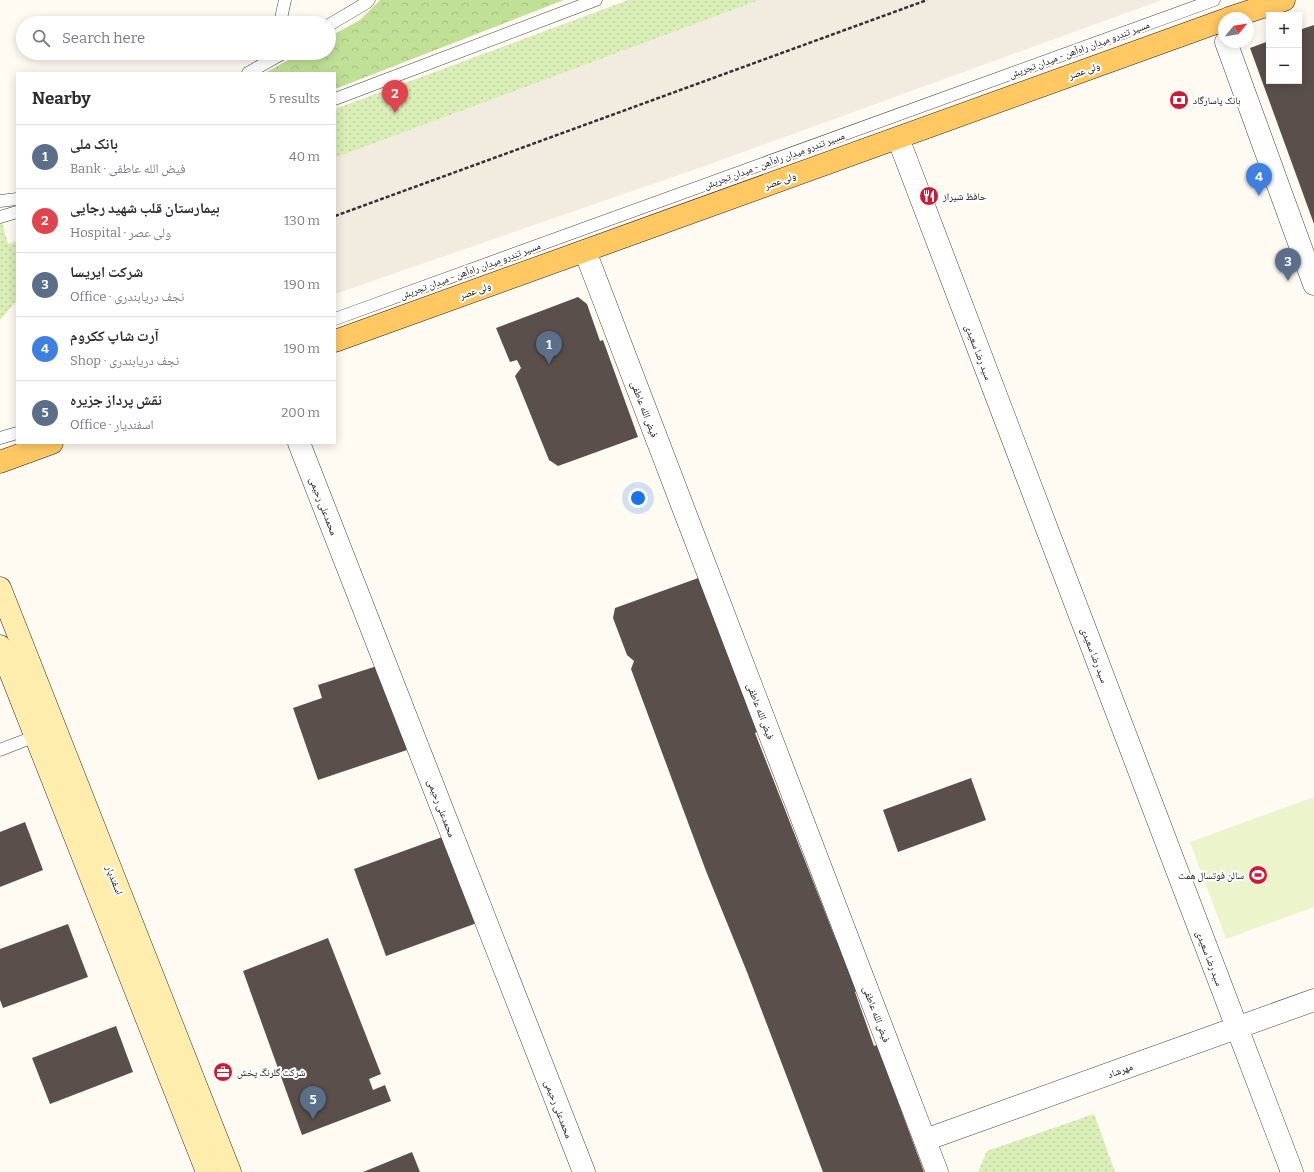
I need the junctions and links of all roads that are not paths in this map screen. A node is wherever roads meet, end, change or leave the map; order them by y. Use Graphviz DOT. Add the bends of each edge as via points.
graph roads {
  1 [pos="285,0"];
  2 [pos="369,0"];
  3 [pos="596,0"];
  4 [pos="1214,0"];
  5 [pos="1284,0"];
  6 [pos="1254,12"];
  7 [pos="282,16"];
  8 [pos="336,22"];
  9 [pos="1218,26"];
  10 [pos="1228,48"];
  11 [pos="267,60"];
  12 [pos="249,72"];
  13 [pos="336,99"];
  14 [pos="898,138"];
  15 [pos="16,199"];
  16 [pos="0,201"];
  17 [pos="16,212"];
  18 [pos="0,218"];
  19 [pos="585,251"];
  20 [pos="1314,284"];
  21 [pos="336,319"];
  22 [pos="336,341"];
  23 [pos="16,433"];
  24 [pos="0,438"];
  25 [pos="49,444"];
  26 [pos="299,444"];
  27 [pos="0,462"];
  28 [pos="0,588"];
  29 [pos="0,646"];
  30 [pos="36,736"];
  31 [pos="0,750"];
  32 [pos="1314,1000"];
  33 [pos="1237,1028"];
  34 [pos="925,1140"];
  35 [pos="207,1172"];
  36 [pos="230,1172"];
  37 [pos="584,1172"];
  38 [pos="937,1172"];
  39 [pos="1292,1172"];
  1 -- 7 [label="lane"];
  2 -- 8 [label="lane"];
  3 -- 13 [label="lane"];
  4 -- 21 [label="lane, مسیر تندرو میدان راه‌آهن - میدان تجریش"];
  5 -- 6 [label="main road, ولی عصر"];
  9 -- 14 [label="main road, ولی عصر"];
  10 -- 20 [label="street"];
  11 -- 12 [label="lane"];
  14 -- 19 [label="main road, ولی عصر"];
  14 -- 33 [label="street, سید رضا سعیدی"];
  15 -- 16 [label="lane"];
  17 -- 18 [label="lane"];
  19 -- 22 [label="main road, ولی عصر"];
  19 -- 34 [label="street, فیض الله عاطفی"];
  23 -- 24 [label="lane"];
  25 -- 27 [label="main road"];
  26 -- 37 [label="street, محمدعلی رحیمی"];
  28 -- 36 [label="main road, اسفندیار"];
  29 -- 30 [label="main road"];
  30 -- 31 [label="lane"];
  30 -- 35 [label="main road"];
  32 -- 33 [label="street, مهرشاد"];
  33 -- 34 [label="street, مهرشاد"];
  33 -- 39 [label="street, سید رضا سعیدی"];
  34 -- 38 [label="street, فیض الله عاطفی"];
}
